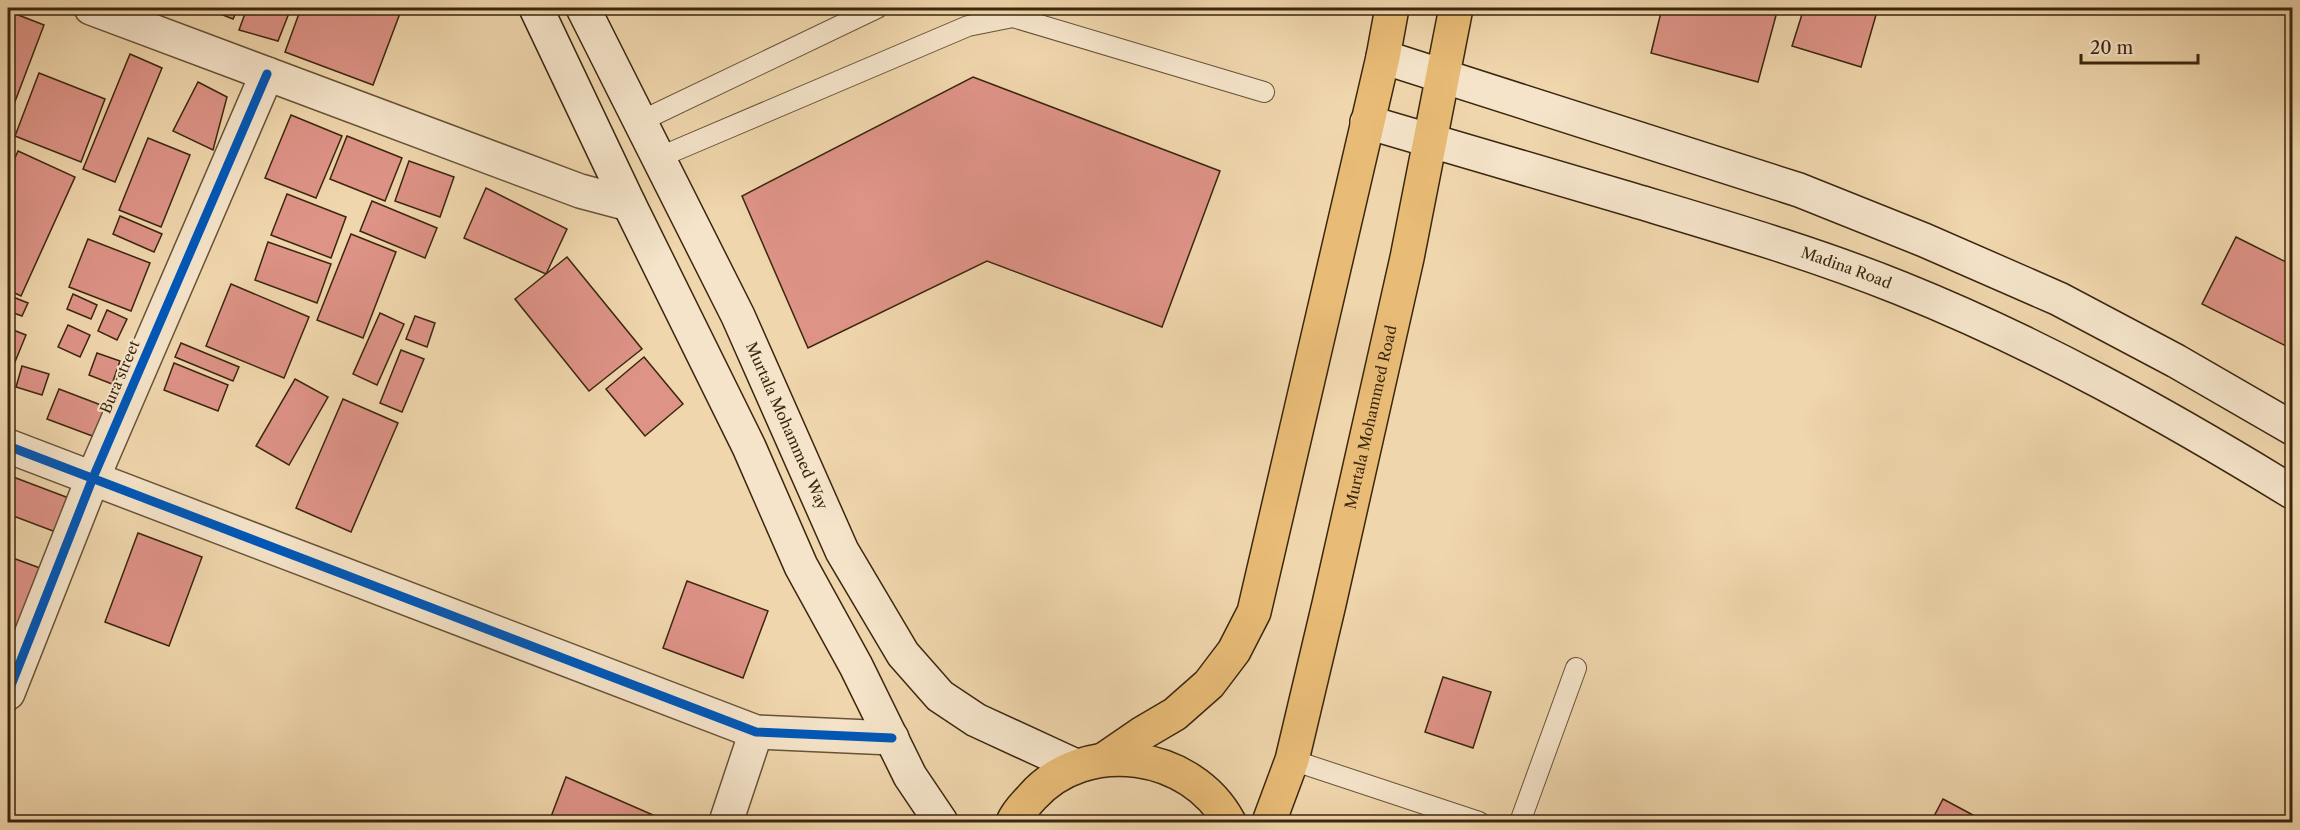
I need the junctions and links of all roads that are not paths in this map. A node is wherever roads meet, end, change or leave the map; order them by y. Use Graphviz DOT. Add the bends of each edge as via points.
graph roads {
  1 [pos="91,8"];
  2 [pos="536,8"];
  3 [pos="583,8"];
  4 [pos="877,8"];
  5 [pos="1392,8"];
  6 [pos="1456,8"];
  7 [pos="1383,57"];
  8 [pos="267,74"];
  9 [pos="1443,76"];
  10 [pos="1264,92"];
  11 [pos="641,121"];
  12 [pos="1367,122"];
  13 [pos="1430,140"];
  14 [pos="660,157"];
  15 [pos="629,204"];
  16 [pos="2292,428"];
  17 [pos="8,446"];
  18 [pos="92,480"];
  19 [pos="2292,492"];
  20 [pos="1576,668"];
  21 [pos="8,693"];
  22 [pos="756,732"];
  23 [pos="892,738"];
  24 [pos="1292,760"];
  25 [pos="1091,762"];
  26 [pos="726,822"];
  27 [pos="941,822"];
  28 [pos="1013,822"];
  29 [pos="1228,822"];
  30 [pos="1269,822"];
  31 [pos="1479,822"];
  32 [pos="1520,822"];
  1 -- 8 [label="main road"];
  2 -- 15 [label="main road"];
  3 -- 11 [label="main road, Murtala Mohammed Way"];
  4 -- 11 [label="lane"];
  5 -- 7 [label="highway"];
  6 -- 9 [label="highway, Murtala Mohammed Road"];
  7 -- 9 [label="main road"];
  7 -- 12 [label="highway"];
  8 -- 15 [label="main road" via="580,191"];
  8 -- 18 [label="main road, Bura street"];
  9 -- 13 [label="highway, Murtala Mohammed Road"];
  9 -- 16 [label="main road" via="1799,190 1924,240 2059,299 2176,360"];
  10 -- 14 [label="lane" via="1013,17 968,26"];
  11 -- 14 [label="main road, Murtala Mohammed Way"];
  12 -- 13 [label="main road, Madina Road"];
  12 -- 25 [label="highway" via="1254,612 1234,651 1209,684 1175,714"];
  13 -- 19 [label="main road, Madina Road" via="1778,243 1901,288 2117,390"];
  13 -- 24 [label="highway, Murtala Mohammed Road" via="1402,281"];
  14 -- 25 [label="main road, Murtala Mohammed Way" via="738,316 842,551 903,654 940,696 967,714"];
  15 -- 23 [label="main road" via="749,447 801,566"];
  17 -- 18 [label="main road"];
  18 -- 21 [label="main road, Bura street"];
  18 -- 22 [label="main road"];
  20 -- 32 [label="lane"];
  22 -- 23 [label="main road"];
  22 -- 26 [label="main road"];
  23 -- 27 [label="main road" via="910,776"];
  24 -- 30 [label="highway, Murtala Mohammed Road"];
  24 -- 31 [label="lane"];
  25 -- 28 [label="highway" via="1042,785"];
  25 -- 29 [label="highway" via="1149,761 1188,777 1220,806"];
}
